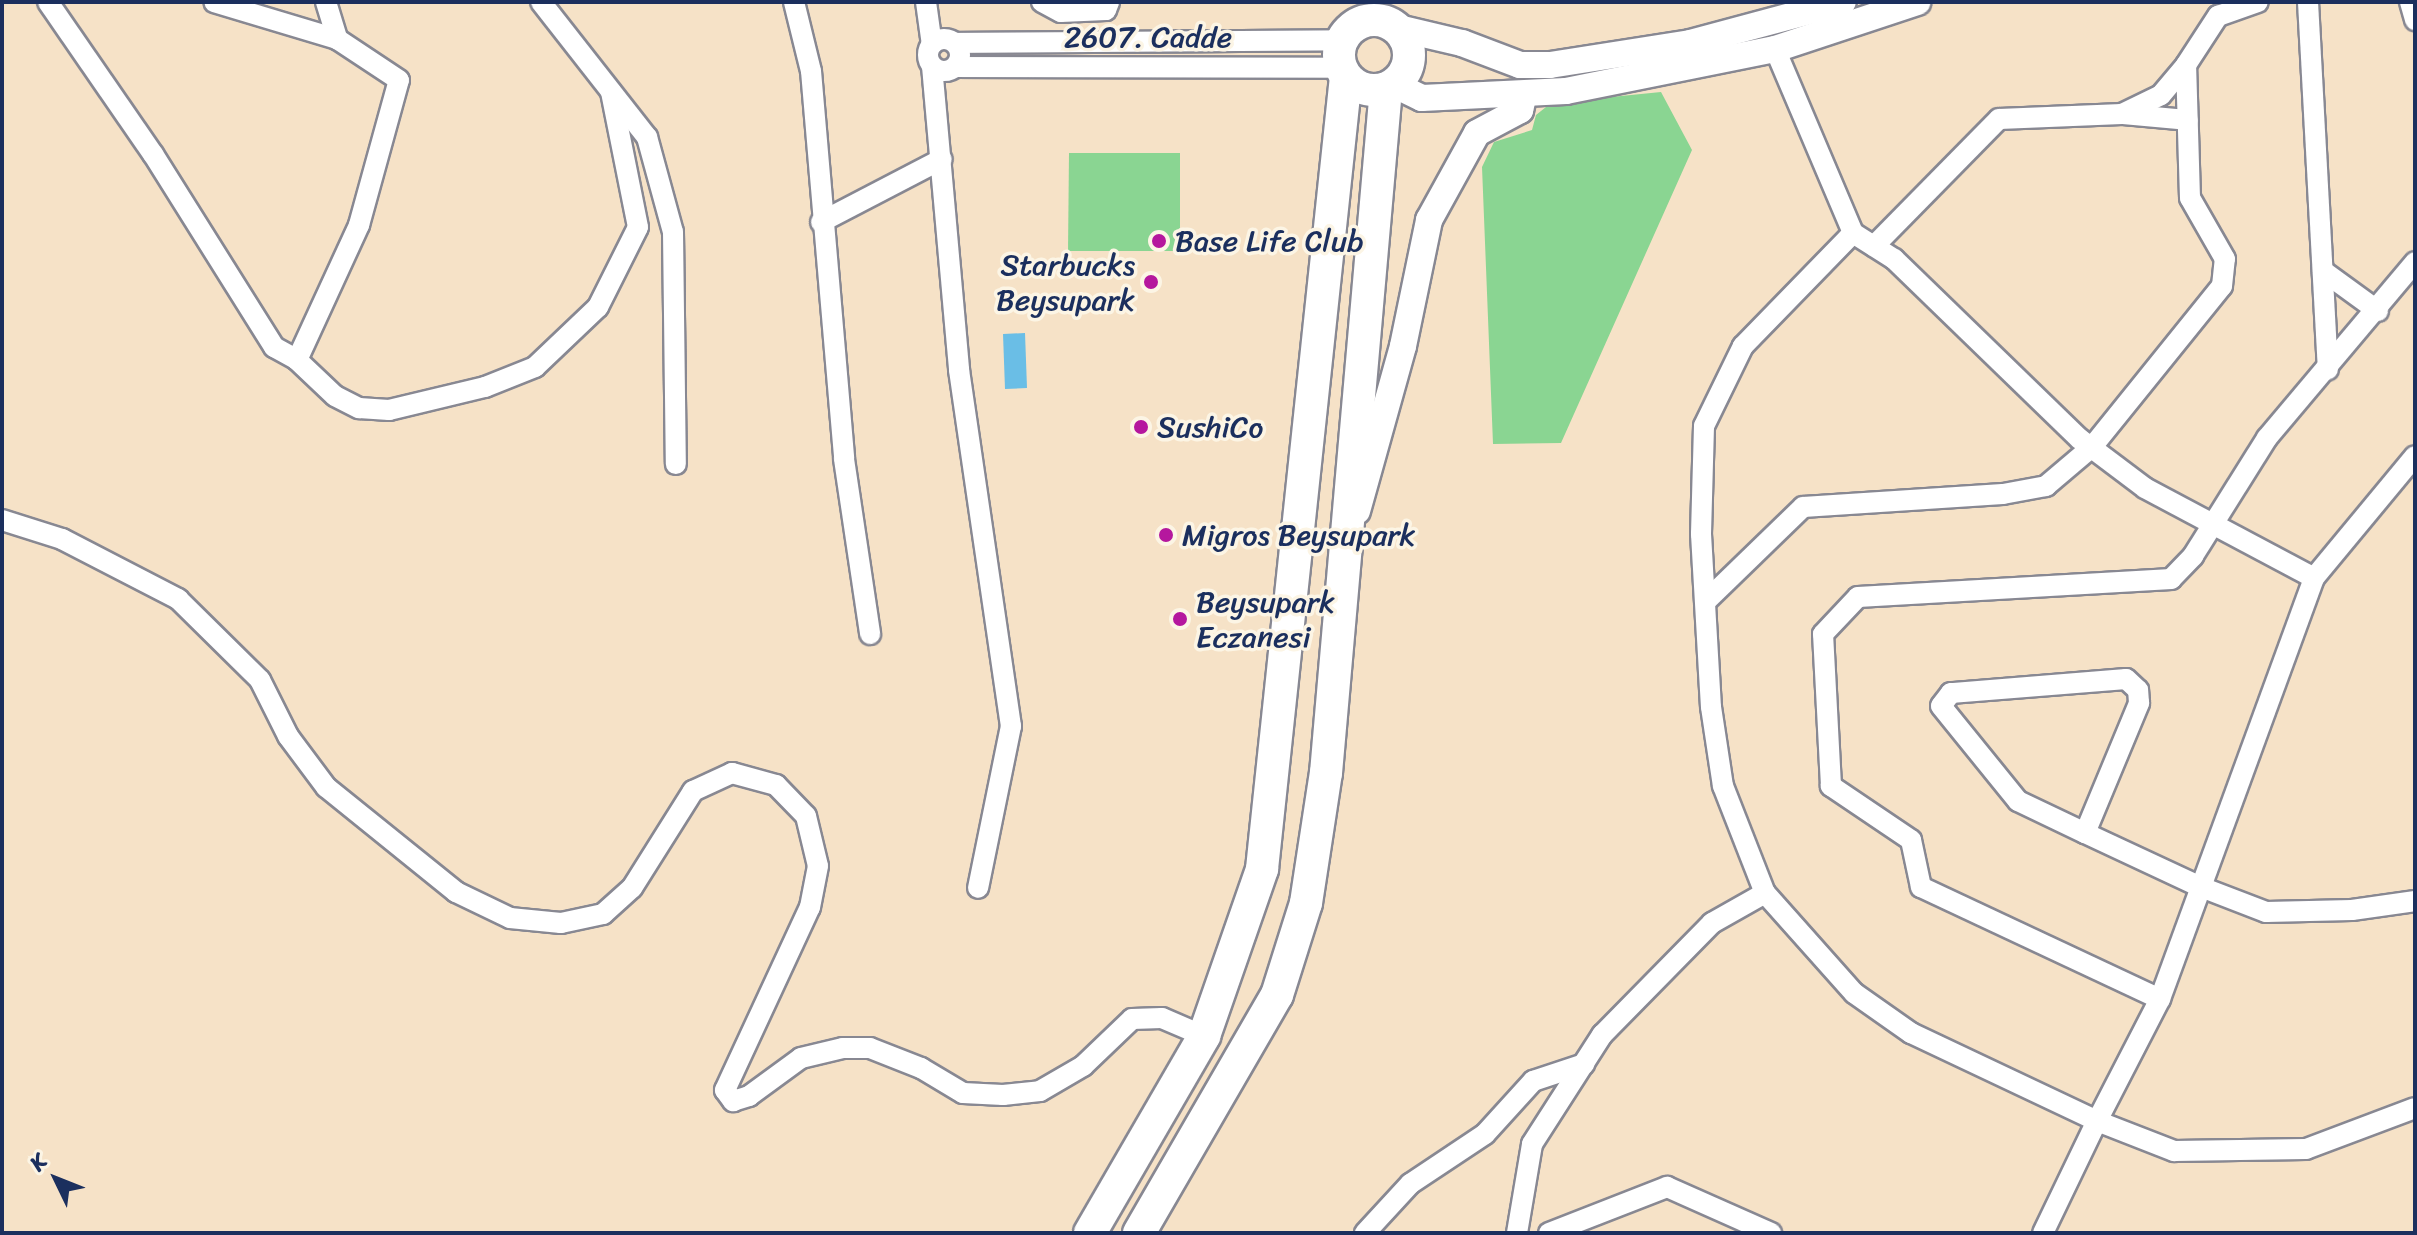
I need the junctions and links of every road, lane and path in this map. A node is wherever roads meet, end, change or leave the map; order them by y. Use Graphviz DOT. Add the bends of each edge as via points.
graph roads {
  1 [pos="48,2"];
  2 [pos="214,2"];
  3 [pos="326,2"];
  4 [pos="541,2"];
  5 [pos="794,2"];
  6 [pos="1042,2"];
  7 [pos="1109,2"];
  8 [pos="1843,2"];
  9 [pos="1917,2"];
  10 [pos="2258,2"];
  11 [pos="2308,2"];
  12 [pos="2410,2"];
  13 [pos="927,5"];
  14 [pos="1392,17"];
  15 [pos="2415,20"];
  16 [pos="1770,38"];
  17 [pos="337,39"];
  18 [pos="1188,41"];
  19 [pos="944,42"];
  20 [pos="1345,44"];
  21 [pos="2186,65"];
  22 [pos="1189,67"];
  23 [pos="945,68"];
  24 [pos="1389,86"];
  25 [pos="611,92"];
  26 [pos="1524,94"];
  27 [pos="2122,114"];
  28 [pos="2188,120"];
  29 [pos="942,159"];
  30 [pos="821,222"];
  31 [pos="1853,233"];
  32 [pos="1874,246"];
  33 [pos="2415,262"];
  34 [pos="2323,271"];
  35 [pos="2378,311"];
  36 [pos="297,360"];
  37 [pos="2328,369"];
  38 [pos="2092,447"];
  39 [pos="2415,456"];
  40 [pos="676,464"];
  41 [pos="2,520"];
  42 [pos="2211,525"];
  43 [pos="1341,556"];
  44 [pos="2314,578"];
  45 [pos="1706,601"];
  46 [pos="870,634"];
  47 [pos="2085,833"];
  48 [pos="2201,887"];
  49 [pos="978,888"];
  50 [pos="1765,893"];
  51 [pos="2415,901"];
  52 [pos="2160,999"];
  53 [pos="1204,1036"];
  54 [pos="1584,1064"];
  55 [pos="2415,1108"];
  56 [pos="2097,1121"];
  57 [pos="2039,1231"];
  58 [pos="1090,1233"];
  59 [pos="1139,1233"];
  60 [pos="1365,1233"];
  61 [pos="1517,1233"];
  62 [pos="1549,1233"];
  63 [pos="1771,1233"];
  1 -- 36 [label="street" via="153,154 274,347"];
  2 -- 17 [label="street"];
  3 -- 17 [label="street"];
  4 -- 25 [label="street"];
  5 -- 30 [label="street" via="811,71"];
  6 -- 7 [label="street" via="1061,12 1106,10"];
  8 -- 16 [label="street"];
  9 -- 16 [label="street"];
  10 -- 21 [label="street" via="2218,16"];
  11 -- 34 [label="street"];
  12 -- 15 [label="street"];
  13 -- 19 [label="street" via="943,23"];
  14 -- 16 [label="street" via="1533,65"];
  14 -- 20 [label="main road" via="1366,20"];
  14 -- 24 [label="main road" via="1408,61"];
  16 -- 26 [label="street" via="1566,91"];
  16 -- 31 [label="street"];
  17 -- 36 [label="street" via="399,80 359,225"];
  18 -- 19 [label="street, 2607. Cadde"];
  18 -- 20 [label="street, 2607. Cadde"];
  18 -- 22 [label="street"];
  19 -- 23 [label="street"];
  19 -- 23 [label="street" via="961,57"];
  20 -- 22 [label="street, 2607. Cadde"];
  20 -- 24 [label="main road" via="1365,89"];
  20 -- 53 [label="main road" via="1262,869"];
  21 -- 27 [label="street" via="2161,95"];
  21 -- 28 [label="street"];
  22 -- 23 [label="street, 2607. Cadde"];
  23 -- 29 [label="street" via="939,100"];
  24 -- 26 [label="street" via="1422,98"];
  24 -- 43 [label="main road"];
  25 -- 36 [label="street" via="638,227 598,307 535,367 485,387 389,410 359,408 335,396"];
  25 -- 40 [label="street" via="647,137 673,232"];
  26 -- 43 [label="street" via="1520,110 1477,133 1429,220 1374,461"];
  27 -- 28 [label="street"];
  27 -- 32 [label="street" via="1999,119"];
  28 -- 38 [label="street" via="2190,198 2225,259 2222,286"];
  29 -- 30 [label="street"];
  29 -- 49 [label="street" via="959,370 1011,726"];
  30 -- 46 [label="street" via="844,459"];
  31 -- 32 [label="street"];
  31 -- 45 [label="street" via="1743,346 1714,398 1700,455"];
  32 -- 38 [label="street"];
  33 -- 35 [label="street"];
  34 -- 35 [label="street"];
  34 -- 37 [label="street"];
  35 -- 37 [label="street"];
  37 -- 42 [label="street" via="2267,438"];
  38 -- 42 [label="street" via="2145,488"];
  38 -- 45 [label="street" via="2046,486 2003,494 1803,507"];
  39 -- 44 [label="street"];
  41 -- 53 [label="street" via="62,539 178,599 260,680 288,736 326,787 456,892 510,918 561,923 603,914 632,888 693,791 732,773 776,785 806,816 818,866 810,907 725,1090 733,1101 749,1096 801,1058 843,1048 870,1048 921,1068 963,1093 1003,1095 1040,1091 1083,1066 1132,1019 1162,1018"];
  42 -- 44 [label="street"];
  42 -- 52 [label="street" via="2171,579 1858,597 1823,634 1831,786 1911,840 1921,887"];
  43 -- 59 [label="main road" via="1326,773 1306,903 1277,995"];
  44 -- 48 [label="street"];
  45 -- 50 [label="street" via="1711,707 1723,786"];
  47 -- 47 [label="street" via="2018,801 1941,706 1951,693 2126,679 2138,690 2139,703"];
  47 -- 48 [label="street"];
  48 -- 51 [label="street" via="2266,912 2352,910"];
  48 -- 52 [label="street"];
  50 -- 54 [label="street" via="1712,923 1602,1035"];
  50 -- 56 [label="street" via="1854,993 1900,1025 1978,1068"];
  52 -- 56 [label="street"];
  53 -- 58 [label="main road"];
  54 -- 60 [label="street" via="1533,1081 1485,1134 1410,1184"];
  54 -- 61 [label="street" via="1532,1144"];
  55 -- 56 [label="street" via="2306,1149 2174,1151"];
  56 -- 57 [label="street"];
  62 -- 63 [label="street" via="1667,1187"];
}
